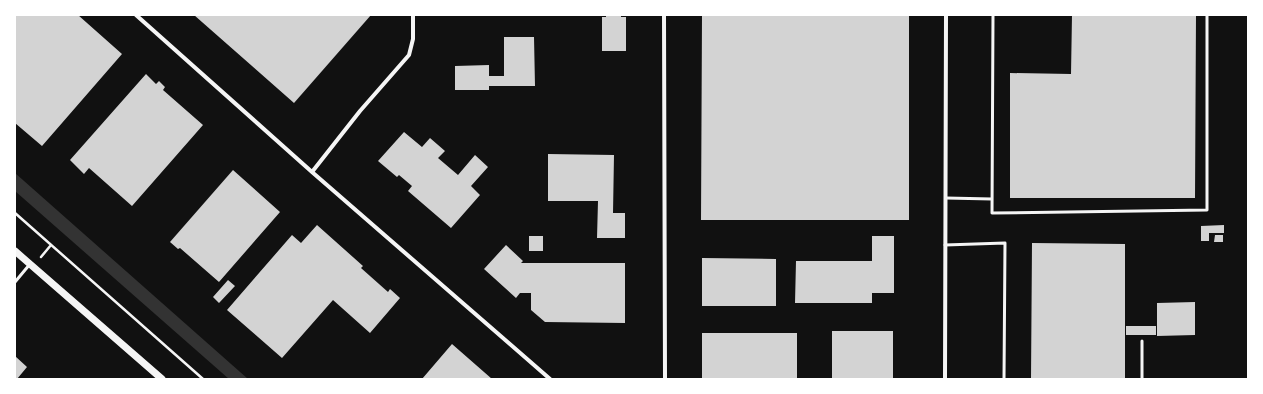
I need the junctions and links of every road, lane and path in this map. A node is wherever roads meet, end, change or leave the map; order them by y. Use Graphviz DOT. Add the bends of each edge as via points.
graph roads {
  1 [pos="136,15"];
  2 [pos="414,15"];
  3 [pos="664,15"];
  4 [pos="946,15"];
  5 [pos="993,15"];
  6 [pos="1207,15"];
  7 [pos="312,172"];
  8 [pos="946,198"];
  9 [pos="992,199"];
  10 [pos="15,214"];
  11 [pos="945,244"];
  12 [pos="51,245"];
  13 [pos="15,251"];
  14 [pos="43,255"];
  15 [pos="30,264"];
  16 [pos="15,282"];
  17 [pos="1142,341"];
  18 [pos="162,379"];
  19 [pos="203,379"];
  20 [pos="550,379"];
  21 [pos="665,379"];
  22 [pos="945,379"];
  23 [pos="1004,379"];
  24 [pos="1142,379"];
  1 -- 7 [label="street"];
  2 -- 7 [label="street" via="413,39 408,54"];
  3 -- 21 [label="street"];
  4 -- 8 [label="street"];
  5 -- 9 [label="lane"];
  6 -- 9 [label="lane" via="1207,210 992,213"];
  7 -- 20 [label="street"];
  8 -- 9 [label="lane"];
  8 -- 11 [label="street"];
  10 -- 12 [label="path"];
  11 -- 22 [label="street"];
  11 -- 23 [label="lane" via="1005,243"];
  12 -- 14 [label="path"];
  12 -- 19 [label="path"];
  13 -- 15 [label="street"];
  15 -- 16 [label="lane"];
  15 -- 18 [label="street"];
  17 -- 24 [label="lane"];
}
